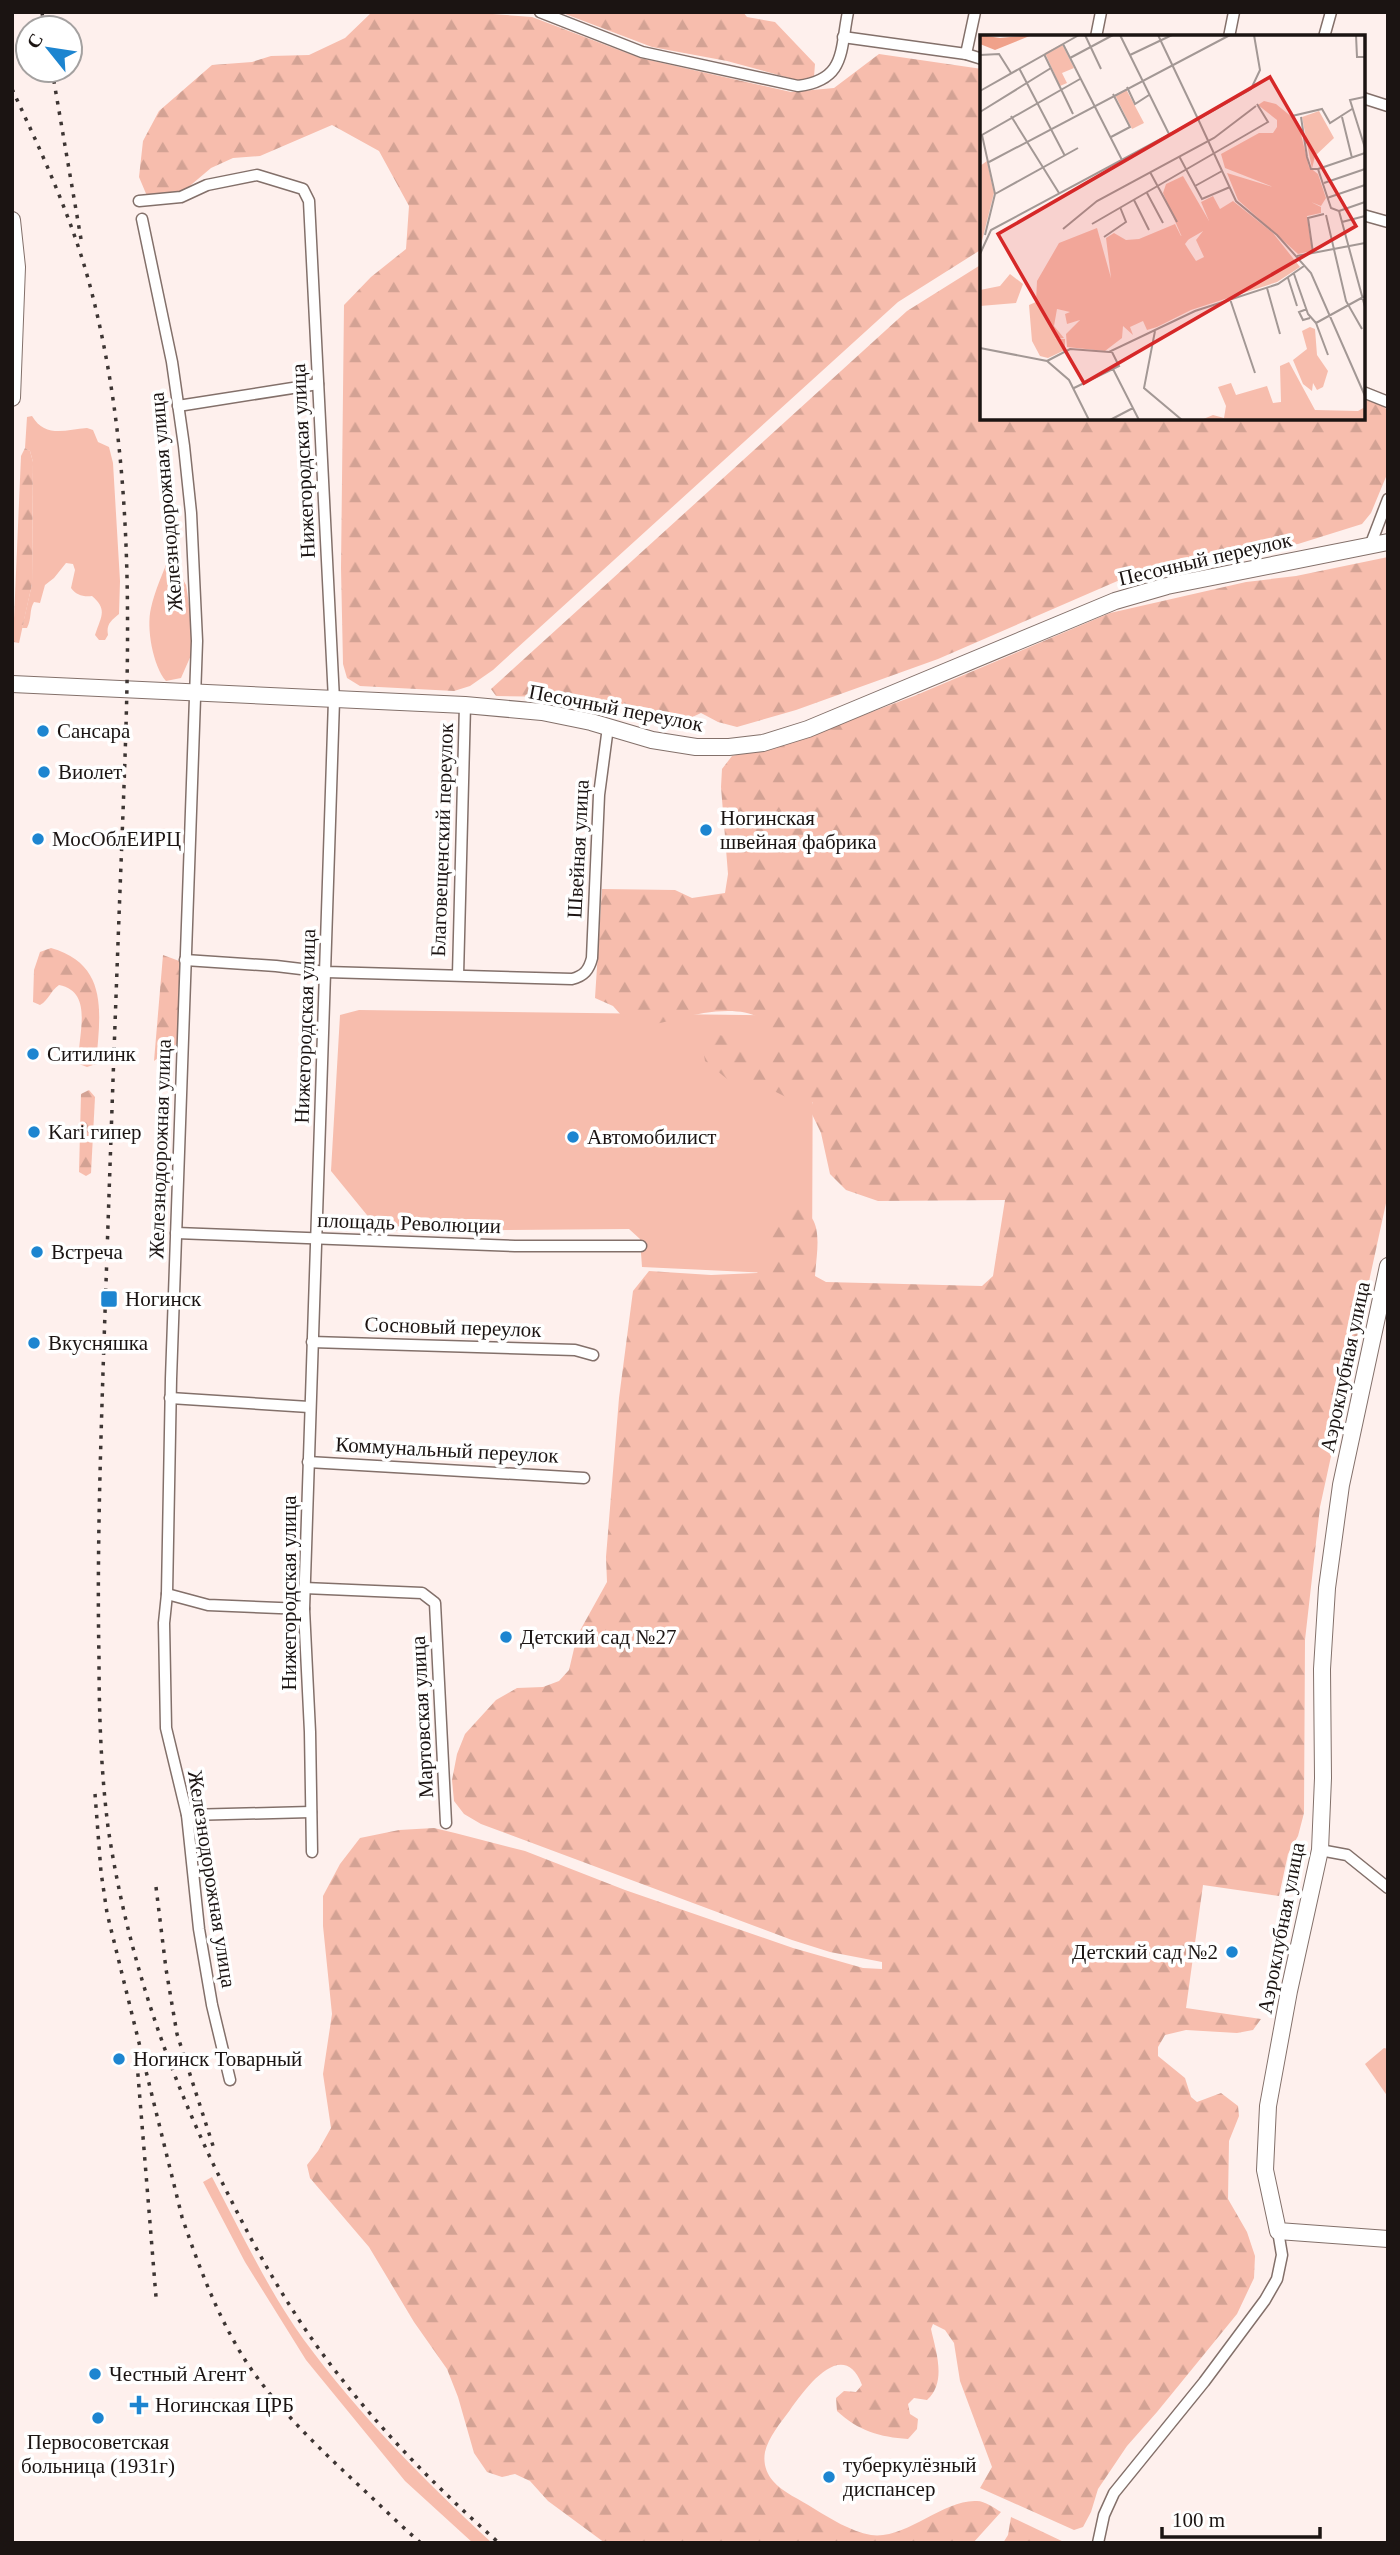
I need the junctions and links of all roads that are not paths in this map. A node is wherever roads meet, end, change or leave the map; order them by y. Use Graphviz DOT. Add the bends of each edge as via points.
graph roads {
  1 [pos="540,12"];
  2 [pos="848,12"];
  3 [pos="975,12"];
  4 [pos="1101,12"];
  5 [pos="1234,12"];
  6 [pos="1331,12"];
  7 [pos="1096,35"];
  8 [pos="1229,35"];
  9 [pos="1325,35"];
  10 [pos="844,37"];
  11 [pos="966,54"];
  12 [pos="980,58"];
  13 [pos="1365,99"];
  14 [pos="1388,106"];
  15 [pos="139,201"];
  16 [pos="1365,216"];
  17 [pos="142,219"];
  18 [pos="12,220"];
  19 [pos="1388,222"];
  20 [pos="318,384"];
  21 [pos="1365,393"];
  22 [pos="12,398"];
  23 [pos="1388,402"];
  24 [pos="178,406"];
  25 [pos="1388,499"];
  26 [pos="1388,542"];
  27 [pos="1370,546"];
  28 [pos="12,684"];
  29 [pos="194,693"];
  30 [pos="334,700"];
  31 [pos="465,705"];
  32 [pos="608,727"];
  33 [pos="185,960"];
  34 [pos="326,972"];
  35 [pos="458,975"];
  36 [pos="176,1233"];
  37 [pos="316,1239"];
  38 [pos="641,1246"];
  39 [pos="1388,1266"];
  40 [pos="312,1342"];
  41 [pos="593,1355"];
  42 [pos="170,1398"];
  43 [pos="309,1407"];
  44 [pos="307,1462"];
  45 [pos="584,1478"];
  46 [pos="304,1588"];
  47 [pos="167,1594"];
  48 [pos="304,1609"];
  49 [pos="311,1812"];
  50 [pos="187,1815"];
  51 [pos="446,1823"];
  52 [pos="1320,1850"];
  53 [pos="312,1852"];
  54 [pos="1388,1888"];
  55 [pos="230,2080"];
  56 [pos="1279,2231"];
  57 [pos="1388,2239"];
  58 [pos="1098,2543"];
  1 -- 10 [label="street" via="642,52 798,86 824,80 834,71"];
  2 -- 10 [label="street"];
  3 -- 11 [label="street"];
  4 -- 7 [label="street"];
  5 -- 8 [label="street"];
  6 -- 9 [label="street"];
  10 -- 11 [label="street"];
  11 -- 12 [label="street"];
  13 -- 14 [label="street"];
  15 -- 20 [label="street, Нижегородская улица" via="181,197 257,175 303,189 309,201"];
  16 -- 19 [label="street"];
  17 -- 24 [label="street, Железнодорожная улица"];
  18 -- 22 [label="main road" via="17,267"];
  20 -- 24 [label="street"];
  20 -- 30 [label="street, Нижегородская улица"];
  21 -- 23 [label="street"];
  24 -- 29 [label="street, Железнодорожная улица" via="196,578"];
  25 -- 27 [label="street"];
  26 -- 27 [label="main road, Песочный переулок"];
  27 -- 32 [label="main road, Песочный переулок" via="1180,583 1115,601 808,729 763,743 696,747"];
  28 -- 29 [label="main road, Песочный переулок"];
  29 -- 30 [label="main road, Песочный переулок"];
  29 -- 33 [label="street, Железнодорожная улица"];
  30 -- 31 [label="main road, Песочный переулок"];
  30 -- 34 [label="street, Нижегородская улица"];
  31 -- 32 [label="main road, Песочный переулок" via="542,712"];
  31 -- 35 [label="street, Благовещенский переулок"];
  32 -- 35 [label="street, Швейная улица" via="598,795 592,958 586,973 572,979"];
  33 -- 34 [label="street"];
  33 -- 36 [label="street, Железнодорожная улица"];
  34 -- 35 [label="street"];
  34 -- 37 [label="street, Нижегородская улица"];
  36 -- 37 [label="street, площадь Революции"];
  36 -- 42 [label="street, Железнодорожная улица"];
  37 -- 38 [label="street, площадь Революции"];
  37 -- 40 [label="street, Нижегородская улица"];
  39 -- 52 [label="main road, Аэроклубная улица" via="1341,1485 1327,1588"];
  40 -- 41 [label="street, Сосновый переулок" via="575,1350"];
  40 -- 43 [label="street, Нижегородская улица"];
  42 -- 43 [label="street"];
  42 -- 47 [label="street, Железнодорожная улица"];
  43 -- 44 [label="street, Нижегородская улица"];
  44 -- 45 [label="street, Коммунальный переулок"];
  44 -- 46 [label="street, Нижегородская улица"];
  46 -- 48 [label="street, Нижегородская улица"];
  46 -- 51 [label="street, Мартовская улица" via="422,1593 432,1599"];
  47 -- 48 [label="street" via="208,1605"];
  47 -- 50 [label="street, Железнодорожная улица" via="166,1728"];
  48 -- 49 [label="street, Нижегородская улица"];
  49 -- 50 [label="street"];
  49 -- 53 [label="street, Нижегородская улица"];
  50 -- 55 [label="street, Железнодорожная улица" via="199,1929"];
  52 -- 54 [label="street" via="1347,1855"];
  52 -- 56 [label="main road, Аэроклубная улица" via="1289,1991 1264,2138 1265,2170"];
  56 -- 57 [label="main road"];
  56 -- 58 [label="street, Аэроклубная улица" via="1282,2255 1277,2279 1265,2300 1114,2493"];
}
